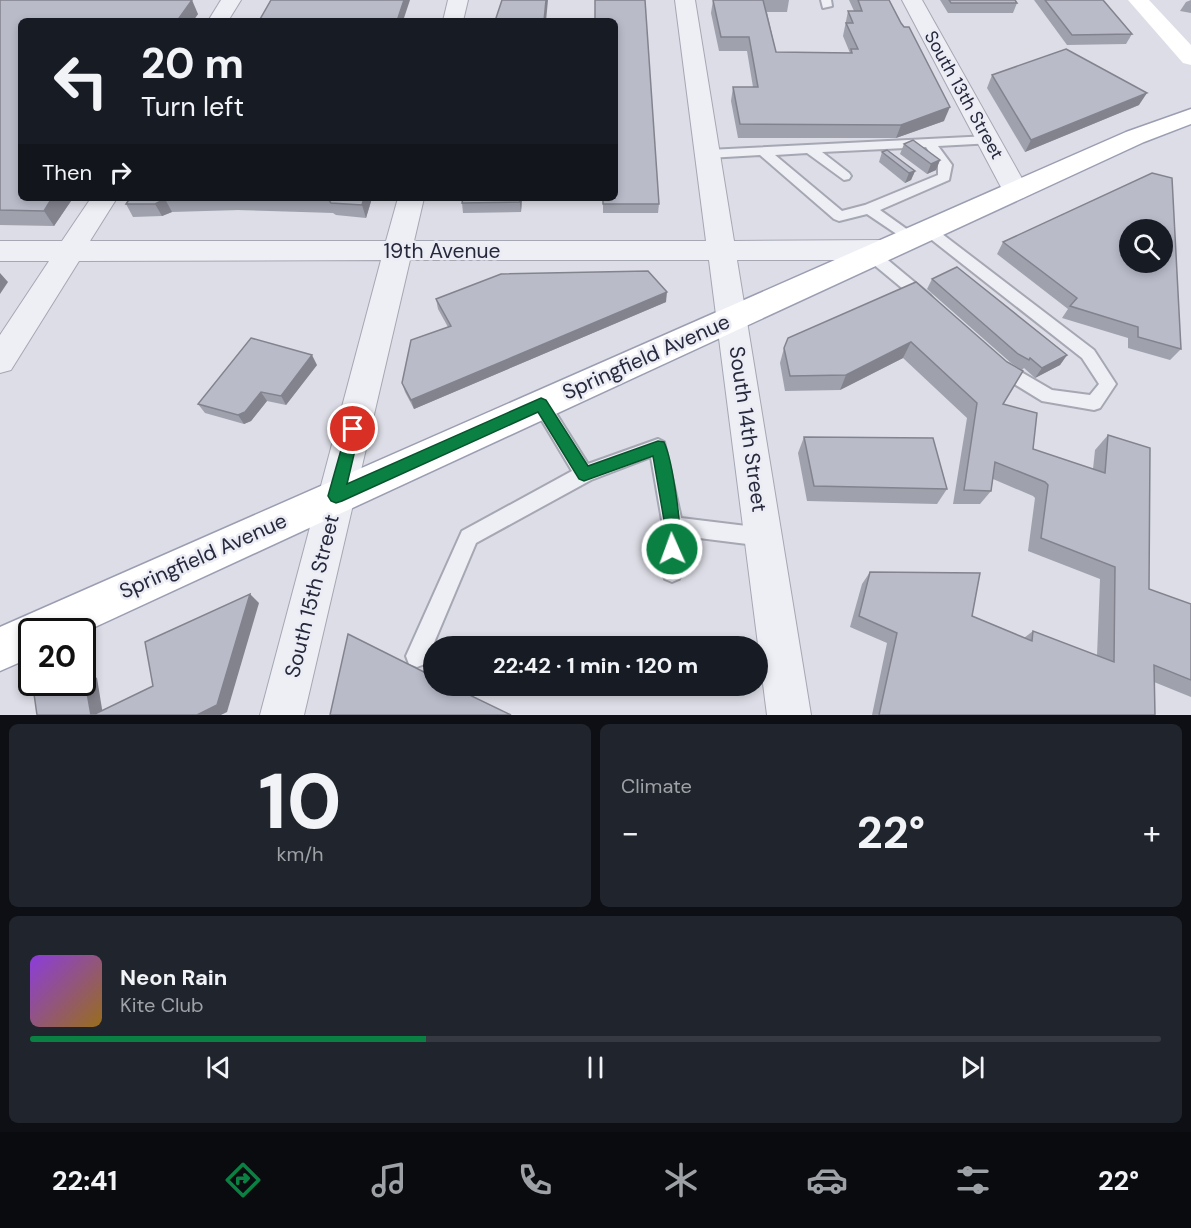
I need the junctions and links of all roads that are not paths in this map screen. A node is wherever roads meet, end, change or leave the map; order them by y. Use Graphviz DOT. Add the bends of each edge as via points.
graph roads {
  1 [pos="231,0"];
  2 [pos="458,0"];
  3 [pos="685,0"];
  4 [pos="912,0"];
  5 [pos="1138,0"];
  6 [pos="220,18"];
  7 [pos="454,18"];
  8 [pos="1191,58"];
  9 [pos="1190,119"];
  10 [pos="989,140"];
  11 [pos="930,144"];
  12 [pos="879,147"];
  13 [pos="811,150"];
  14 [pos="764,152"];
  15 [pos="708,154"];
  16 [pos="892,157"];
  17 [pos="844,176"];
  18 [pos="1016,190"];
  19 [pos="102,201"];
  20 [pos="410,201"];
  21 [pos="873,203"];
  22 [pos="898,243"];
  23 [pos="722,250"];
  24 [pos="0,251"];
  25 [pos="71,251"];
  26 [pos="398,251"];
  27 [pos="935,308"];
  28 [pos="732,318"];
  29 [pos="986,355"];
  30 [pos="0,361"];
  31 [pos="541,404"];
  32 [pos="584,474"];
  33 [pos="336,496"];
  34 [pos="673,526"];
  35 [pos="763,537"];
  36 [pos="672,572"];
  37 [pos="69,618"];
  38 [pos="18,640"];
  39 [pos="0,648"];
  40 [pos="417,656"];
  41 [pos="282,715"];
  42 [pos="789,715"];
  1 -- 6 [label="street"];
  2 -- 7 [label="street"];
  3 -- 15 [label="street, South 14th Street"];
  4 -- 10 [label="street, South 13th Street"];
  5 -- 8 [label="main road"];
  9 -- 18 [label="main road, Springfield Avenue" via="1135,137"];
  10 -- 11 [label="lane"];
  10 -- 18 [label="street, South 13th Street"];
  11 -- 12 [label="lane"];
  11 -- 21 [label="lane" via="945,165 944,177 923,180"];
  12 -- 13 [label="lane"];
  12 -- 16 [label="lane"];
  13 -- 14 [label="lane"];
  13 -- 17 [label="lane"];
  14 -- 15 [label="lane"];
  14 -- 21 [label="lane" via="839,216"];
  15 -- 23 [label="street, South 14th Street"];
  18 -- 22 [label="main road, Springfield Avenue"];
  19 -- 25 [label="street"];
  20 -- 26 [label="street, South 15th Street"];
  21 -- 22 [label="lane"];
  22 -- 23 [label="street, 19th Avenue"];
  22 -- 27 [label="lane"];
  22 -- 28 [label="main road, Springfield Avenue"];
  22 -- 29 [label="lane" via="1088,354 1108,384 1094,403 1048,396"];
  23 -- 26 [label="street, 19th Avenue"];
  23 -- 28 [label="street, South 14th Street"];
  24 -- 25 [label="street, 19th Avenue"];
  25 -- 26 [label="street, 19th Avenue"];
  25 -- 30 [label="street"];
  26 -- 33 [label="street, South 15th Street"];
  28 -- 31 [label="main road, Springfield Avenue"];
  28 -- 35 [label="street, South 14th Street"];
  31 -- 32 [label="lane"];
  31 -- 33 [label="main road, Springfield Avenue"];
  32 -- 34 [label="lane" via="658,447"];
  32 -- 40 [label="lane" via="469,537"];
  33 -- 37 [label="main road, Springfield Avenue"];
  33 -- 41 [label="street, South 15th Street"];
  34 -- 35 [label="lane"];
  34 -- 36 [label="lane"];
  35 -- 42 [label="street, South 14th Street"];
  38 -- 39 [label="main road"];
}
